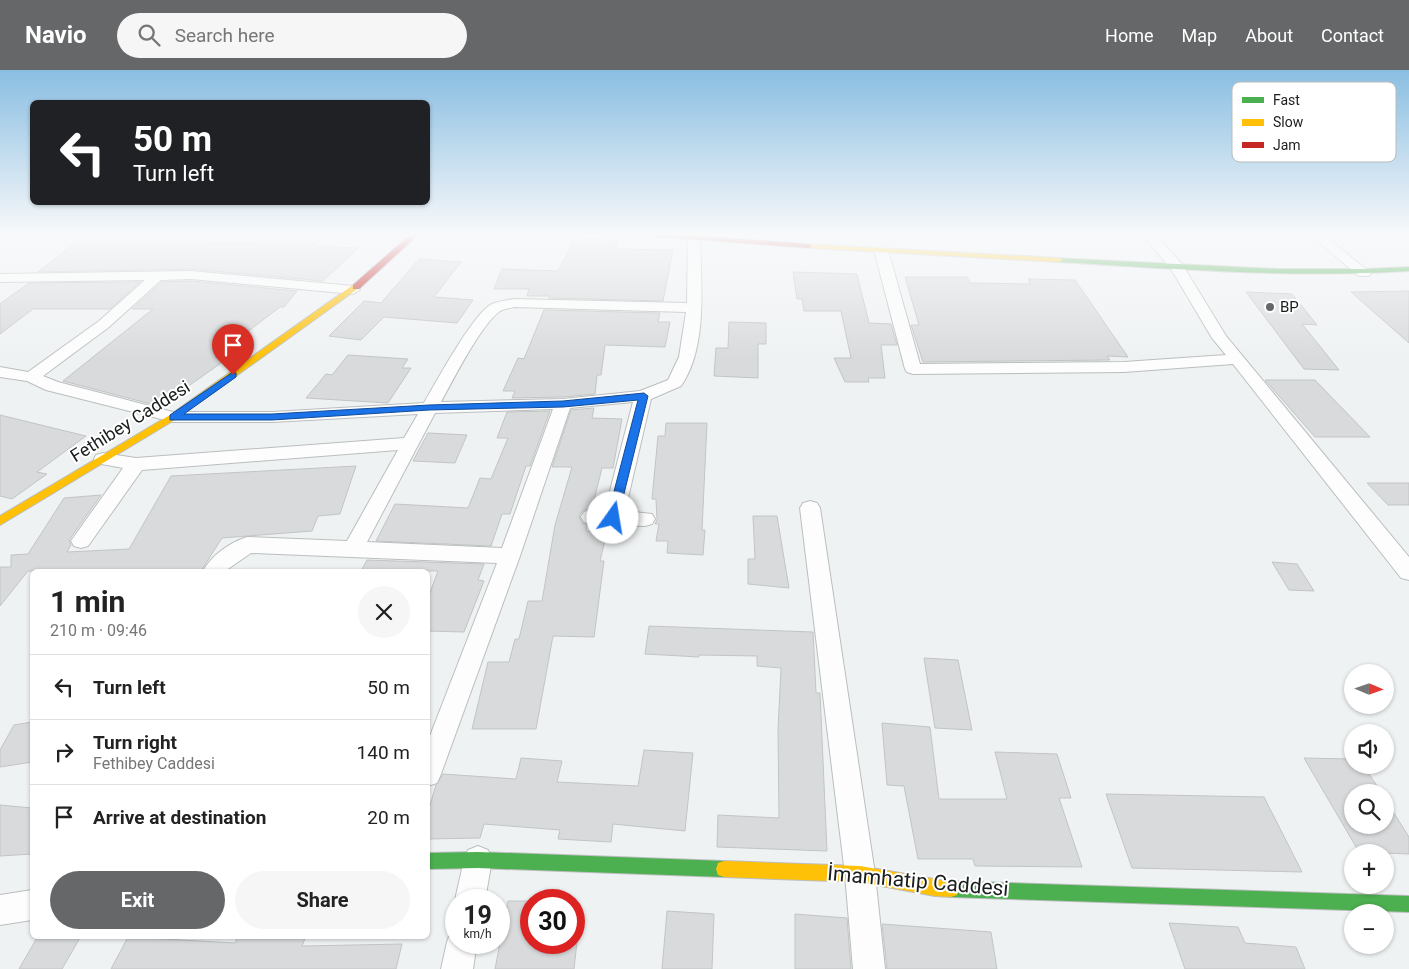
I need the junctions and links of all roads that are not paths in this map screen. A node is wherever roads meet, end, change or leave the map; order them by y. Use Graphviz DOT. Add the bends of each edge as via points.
graph roads {
  1 [pos="174,276"];
  2 [pos="205,276"];
  3 [pos="369,276"];
  4 [pos="694,276"];
  5 [pos="888,276"];
  6 [pos="1182,276"];
  7 [pos="156,277"];
  8 [pos="0,278"];
  9 [pos="353,290"];
  10 [pos="694,308"];
  11 [pos="1237,359"];
  12 [pos="0,372"];
  13 [pos="31,377"];
  14 [pos="644,396"];
  15 [pos="563,404"];
  16 [pos="429,408"];
  17 [pos="173,417"];
  18 [pos="410,443"];
  19 [pos="103,459"];
  20 [pos="136,464"];
  21 [pos="810,508"];
  22 [pos="591,517"];
  23 [pos="613,518"];
  24 [pos="644,519"];
  25 [pos="0,521"];
  26 [pos="81,541"];
  27 [pos="353,549"];
  28 [pos="510,556"];
  29 [pos="215,569"];
  30 [pos="1409,572"];
  31 [pos="430,769"];
  32 [pos="478,860"];
  33 [pos="430,861"];
  34 [pos="860,874"];
  35 [pos="472,889"];
  36 [pos="1409,904"];
  37 [pos="30,905"];
  38 [pos="0,910"];
  39 [pos="460,954"];
  40 [pos="457,969"];
  41 [pos="870,969"];
  1 -- 7 [label="street"];
  2 -- 9 [label="street"];
  3 -- 9 [label="street, Fethibey Caddesi"];
  4 -- 10 [label="street"];
  5 -- 11 [label="street" via="913,369 1124,367"];
  6 -- 11 [label="street" via="1220,338"];
  7 -- 8 [label="street"];
  7 -- 13 [label="street" via="104,324"];
  9 -- 17 [label="street, Fethibey Caddesi"];
  10 -- 14 [label="street" via="688,357 675,383"];
  10 -- 16 [label="street" via="515,303 496,307 479,326"];
  11 -- 30 [label="street"];
  12 -- 13 [label="street"];
  13 -- 17 [label="street" via="52,386"];
  14 -- 15 [label="street"];
  14 -- 23 [label="street"];
  15 -- 16 [label="street"];
  15 -- 28 [label="street"];
  16 -- 17 [label="street" via="272,417"];
  16 -- 18 [label="street"];
  17 -- 19 [label="street, Fethibey Caddesi"];
  18 -- 20 [label="street"];
  18 -- 27 [label="street"];
  19 -- 20 [label="street"];
  19 -- 25 [label="street, Fethibey Caddesi"];
  20 -- 26 [label="street"];
  21 -- 34 [label="street"];
  22 -- 23 [label="street"];
  23 -- 24 [label="street"];
  27 -- 28 [label="street"];
  27 -- 29 [label="street" via="247,545 219,563"];
  28 -- 31 [label="street"];
  32 -- 33 [label="street, İmamhatip Caddesi"];
  32 -- 34 [label="street, İmamhatip Caddesi"];
  32 -- 35 [label="street"];
  34 -- 36 [label="street, İmamhatip Caddesi" via="935,888"];
  34 -- 41 [label="street"];
  37 -- 38 [label="street"];
  39 -- 40 [label="street"];
}
